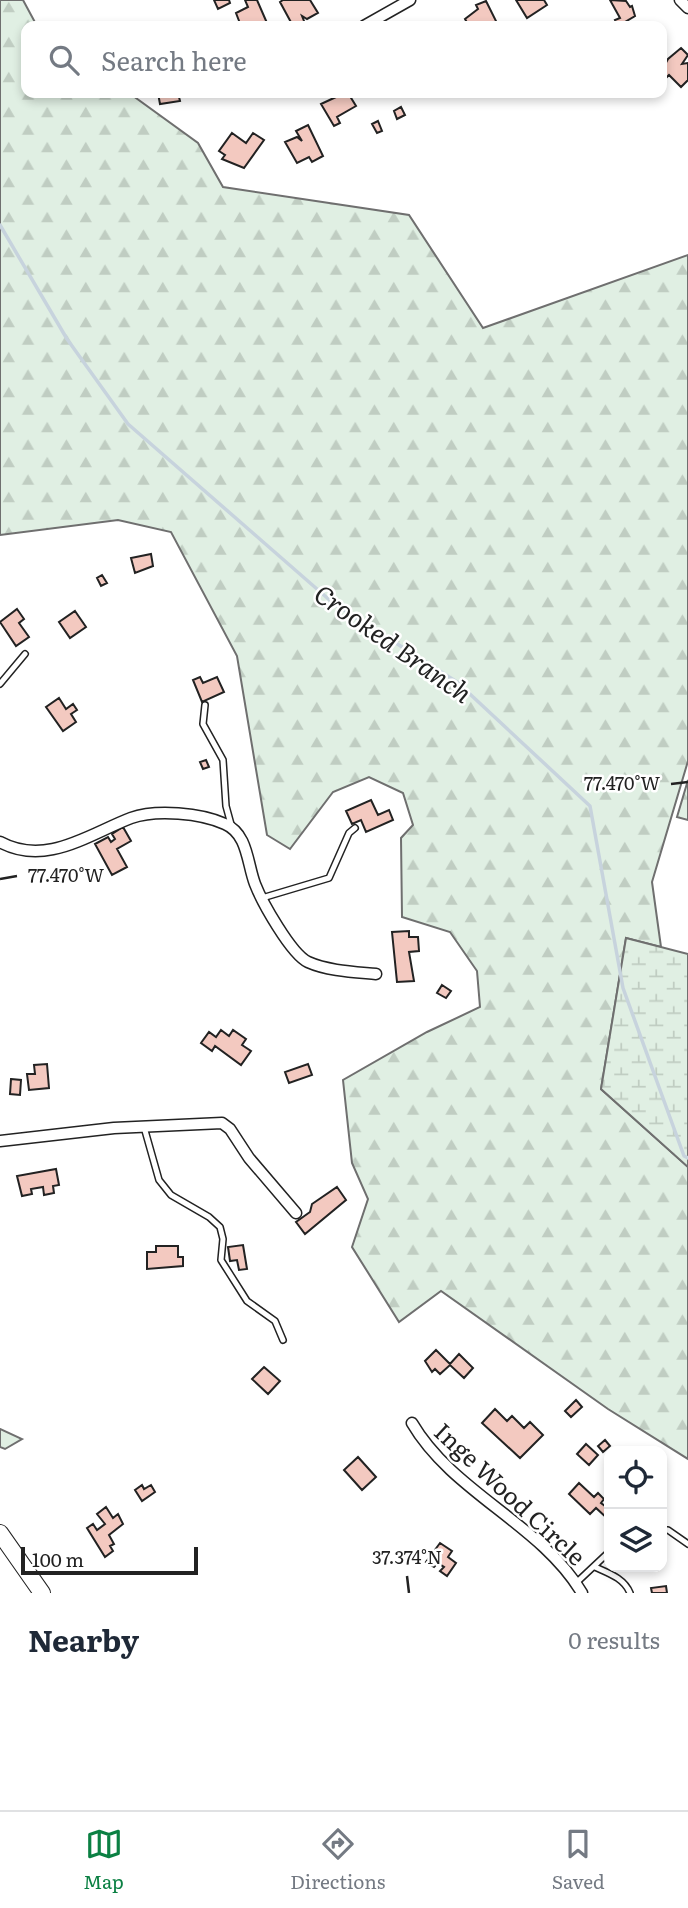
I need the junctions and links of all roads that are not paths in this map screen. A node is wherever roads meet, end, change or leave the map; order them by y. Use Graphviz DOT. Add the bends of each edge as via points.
graph roads {
  1 [pos="410,0"];
  2 [pos="680,0"];
  3 [pos="688,8"];
  4 [pos="373,21"];
  5 [pos="25,654"];
  6 [pos="0,684"];
  7 [pos="205,705"];
  8 [pos="232,828"];
  9 [pos="355,828"];
  10 [pos="0,842"];
  11 [pos="262,898"];
  12 [pos="376,974"];
  13 [pos="144,1126"];
  14 [pos="0,1141"];
  15 [pos="296,1213"];
  16 [pos="283,1340"];
  17 [pos="412,1423"];
  18 [pos="667,1530"];
  19 [pos="0,1532"];
  20 [pos="688,1544"];
  21 [pos="604,1557"];
  22 [pos="594,1567"];
  23 [pos="579,1588"];
  24 [pos="42,1593"];
  25 [pos="630,1593"];
  1 -- 4 [label="street"];
  2 -- 3 [label="street"];
  5 -- 6 [label="lane"];
  7 -- 8 [label="lane" via="203,724 223,760"];
  8 -- 10 [label="street" via="156,813 129,819 63,848 27,850"];
  8 -- 11 [label="street" via="243,842"];
  9 -- 11 [label="lane" via="329,878"];
  11 -- 12 [label="street" via="302,958 322,967"];
  13 -- 14 [label="street"];
  13 -- 15 [label="street" via="227,1125"];
  13 -- 16 [label="lane" via="159,1180 171,1195 220,1227 221,1260 247,1301 275,1321"];
  17 -- 23 [label="street, Inge Wood Circle" via="437,1457 563,1567"];
  18 -- 20 [label="lane"];
  19 -- 24 [label="street"];
  21 -- 22 [label="lane"];
  22 -- 23 [label="lane"];
  22 -- 25 [label="lane" via="614,1576"];
}
